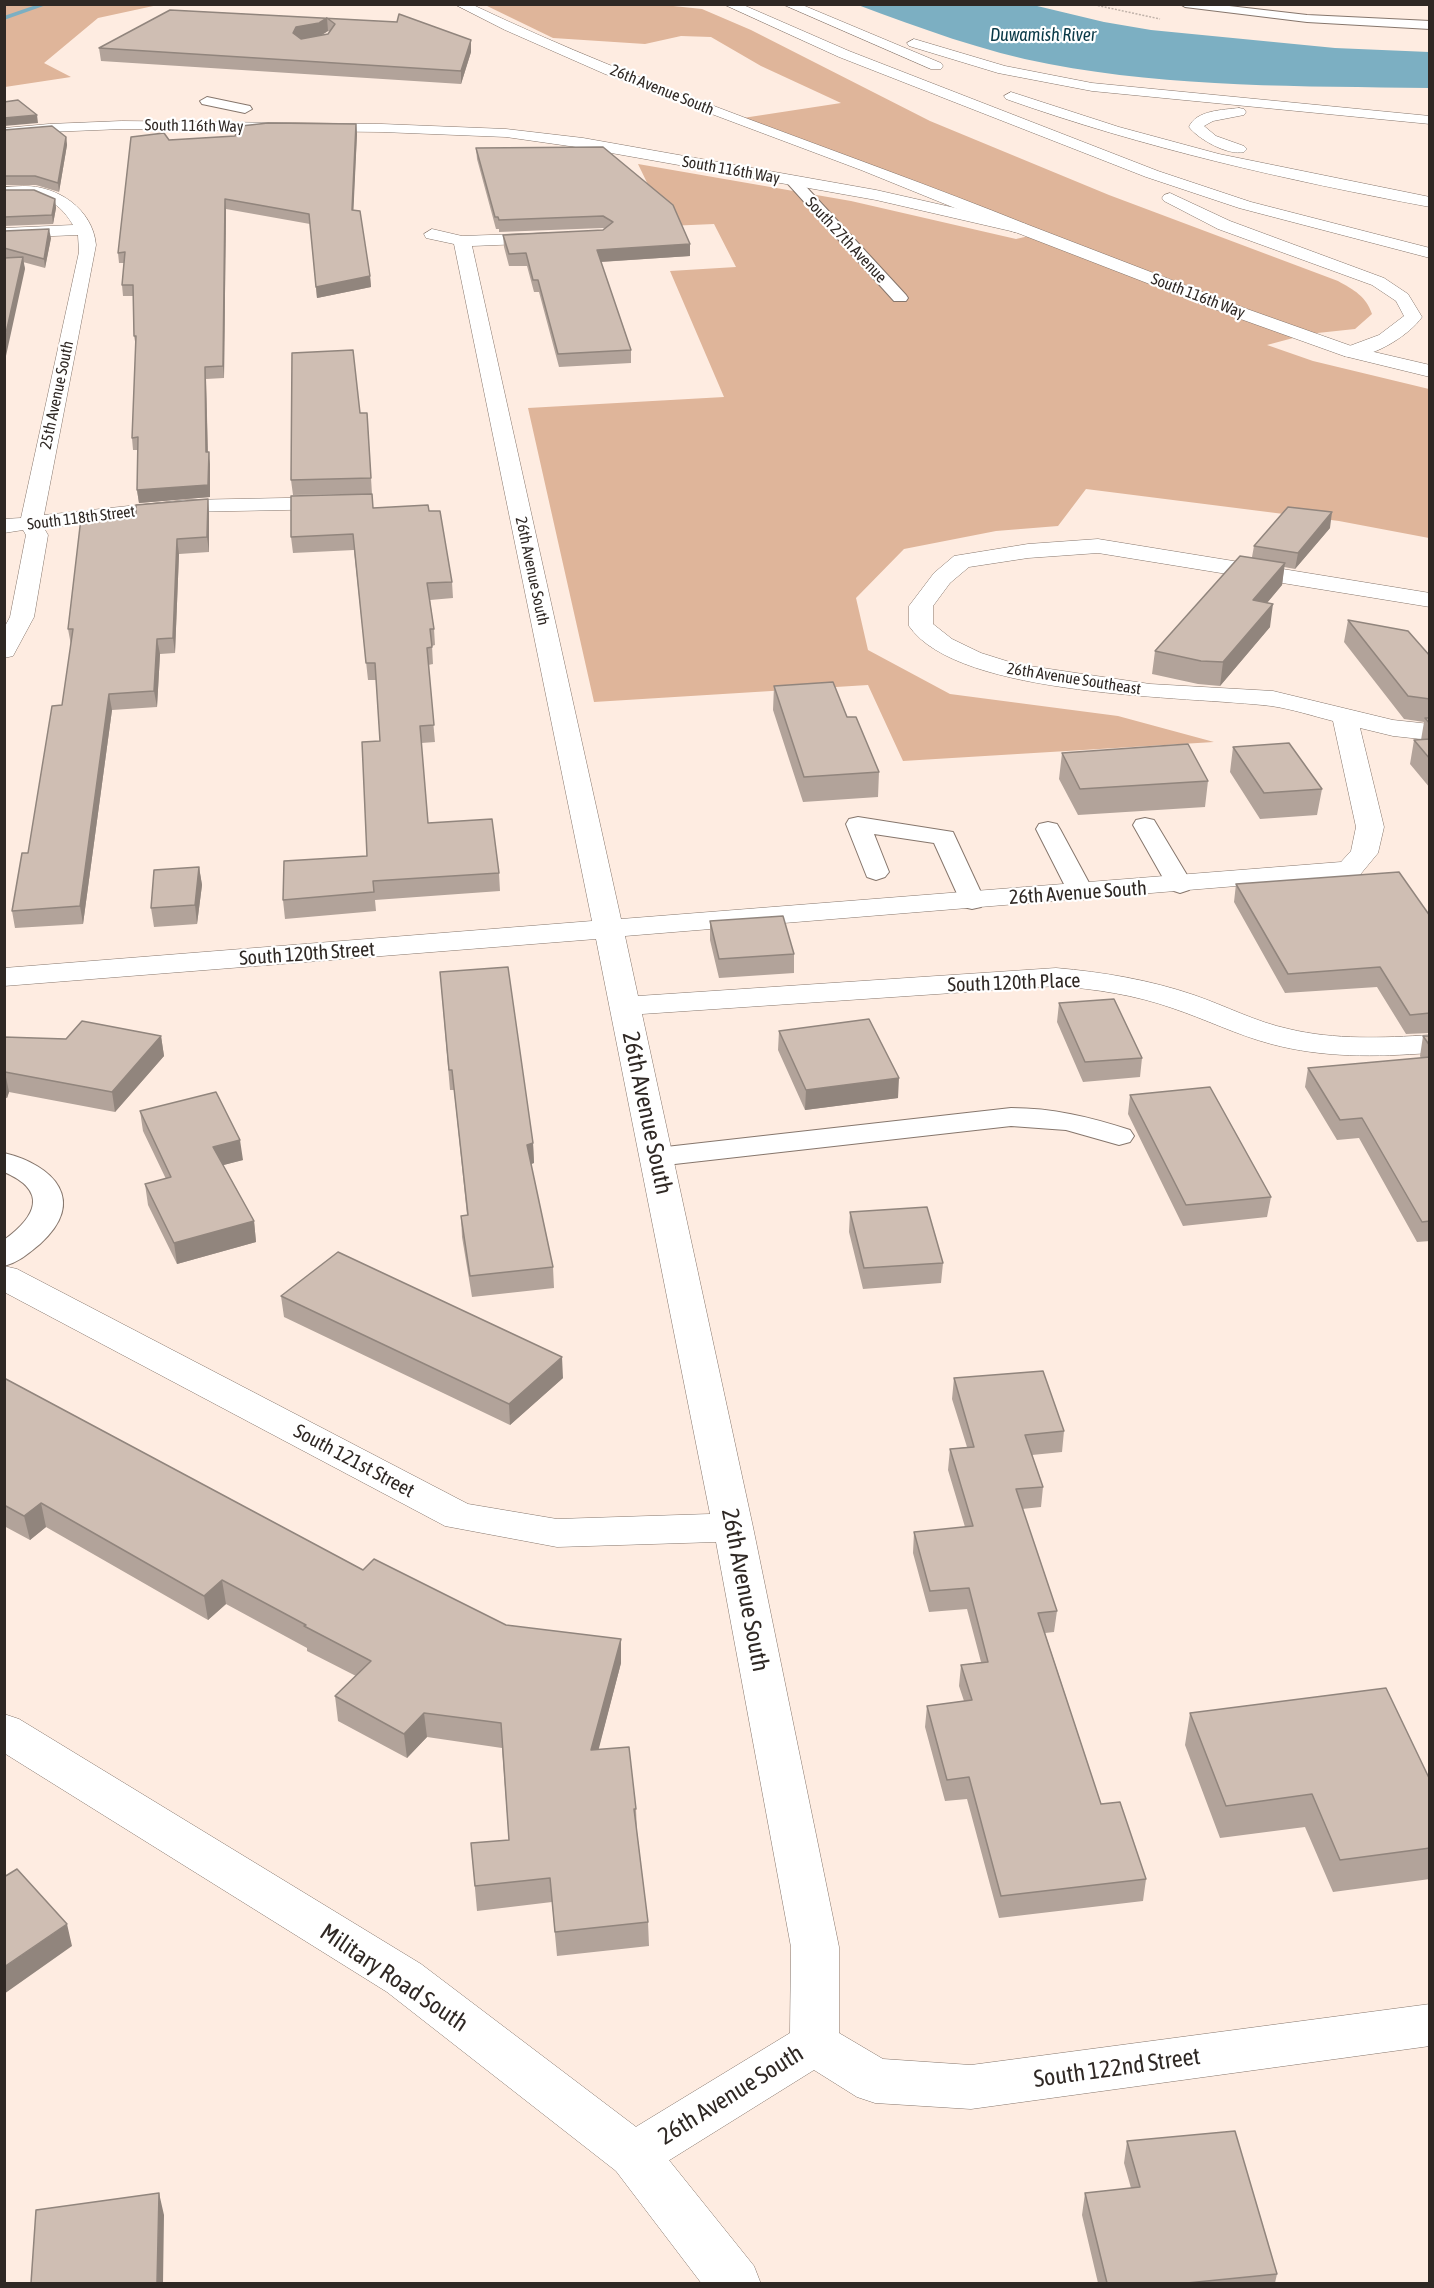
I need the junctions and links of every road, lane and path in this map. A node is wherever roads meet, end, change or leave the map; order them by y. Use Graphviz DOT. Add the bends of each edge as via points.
graph roads {
  1 [pos="460,4"];
  2 [pos="729,4"];
  3 [pos="788,4"];
  4 [pos="808,4"];
  5 [pos="1185,4"];
  6 [pos="1430,25"];
  7 [pos="844,54"];
  8 [pos="954,73"];
  9 [pos="998,91"];
  10 [pos="207,101"];
  11 [pos="927,102"];
  12 [pos="245,109"];
  13 [pos="1430,120"];
  14 [pos="1430,126"];
  15 [pos="4,133"];
  16 [pos="868,168"];
  17 [pos="793,181"];
  18 [pos="4,192"];
  19 [pos="1152,192"];
  20 [pos="876,195"];
  21 [pos="1170,198"];
  22 [pos="1430,201"];
  23 [pos="1020,228"];
  24 [pos="84,230"];
  25 [pos="4,233"];
  26 [pos="568,237"];
  27 [pos="1339,249"];
  28 [pos="1430,253"];
  29 [pos="900,298"];
  30 [pos="1351,352"];
  31 [pos="1430,371"];
  32 [pos="350,503"];
  33 [pos="32,524"];
  34 [pos="4,526"];
  35 [pos="1430,600"];
  36 [pos="4,651"];
  37 [pos="1345,716"];
  38 [pos="1430,732"];
  39 [pos="1145,825"];
  40 [pos="1048,829"];
  41 [pos="876,873"];
  42 [pos="1180,885"];
  43 [pos="1081,892"];
  44 [pos="972,901"];
  45 [pos="609,931"];
  46 [pos="4,977"];
  47 [pos="625,1006"];
  48 [pos="1430,1044"];
  49 [pos="1119,1136"];
  50 [pos="657,1156"];
  51 [pos="4,1162"];
  52 [pos="4,1256"];
  53 [pos="4,1277"];
  54 [pos="733,1527"];
  55 [pos="4,1731"];
  56 [pos="1430,2025"];
  57 [pos="814,2044"];
  58 [pos="634,2155"];
  59 [pos="735,2283"];
  1 -- 16 [label="main road, 26th Avenue South" via="499,24 698,105"];
  2 -- 7 [label="main road"];
  3 -- 8 [label="main road"];
  4 -- 13 [label="main road" via="961,59 1046,81 1155,96"];
  5 -- 6 [label="lane" via="1340,21"];
  7 -- 11 [label="main road" via="854,65"];
  7 -- 28 [label="main road" via="1152,174 1245,205"];
  9 -- 22 [label="main road" via="1091,124 1240,165"];
  10 -- 12 [label="lane"];
  14 -- 22 [label="main road" via="1263,111 1219,114 1202,120 1196,127 1211,139 1248,152"];
  15 -- 17 [label="main road, South 116th Way" via="142,125 467,130 583,143"];
  16 -- 20 [label="main road" via="878,184"];
  16 -- 23 [label="main road, 26th Avenue South"];
  17 -- 20 [label="main road, South 116th Way"];
  17 -- 29 [label="lane, South 27th Avenue"];
  18 -- 24 [label="main road" via="44,192 75,214"];
  19 -- 21 [label="main road"];
  20 -- 23 [label="main road, South 116th Way"];
  21 -- 27 [label="main road"];
  21 -- 30 [label="main road" via="1224,225 1371,278 1404,297 1413,316 1407,325 1387,339"];
  23 -- 30 [label="main road, South 116th Way"];
  24 -- 25 [label="main road"];
  24 -- 33 [label="main road, 25th Avenue South" via="88,252"];
  26 -- 45 [label="main road, 26th Avenue South" via="447,238"];
  30 -- 31 [label="main road, South 116th Way"];
  32 -- 33 [label="main road, South 118th Street" via="185,506"];
  33 -- 34 [label="main road, South 118th Street"];
  33 -- 36 [label="main road, 25th Avenue South" via="37,535 22,617"];
  35 -- 37 [label="main road, 26th Avenue Southeast" via="1098,546 1028,550 962,561 942,578 921,606 921,626 943,644 1013,671 1150,691 1274,699"];
  37 -- 38 [label="main road, 26th Avenue Southeast"];
  37 -- 42 [label="main road, 26th Avenue South" via="1370,827 1364,853 1349,870"];
  39 -- 42 [label="lane"];
  40 -- 43 [label="lane"];
  41 -- 44 [label="lane" via="858,824 944,837"];
  42 -- 43 [label="main road, 26th Avenue South"];
  43 -- 44 [label="main road, 26th Avenue South"];
  44 -- 45 [label="main road, 26th Avenue South"];
  45 -- 46 [label="main road, South 120th Street"];
  45 -- 47 [label="main road, 26th Avenue South"];
  47 -- 48 [label="main road, South 120th Place" via="1056,977 1155,993 1298,1041 1375,1048"];
  47 -- 50 [label="main road, 26th Avenue South"];
  49 -- 50 [label="lane" via="1047,1116"];
  50 -- 54 [label="main road, 26th Avenue South"];
  51 -- 52 [label="lane" via="28,1170 42,1181 48,1198 45,1218"];
  53 -- 54 [label="main road, South 121st Street" via="459,1516 557,1533"];
  54 -- 57 [label="main road, 26th Avenue South" via="815,1947"];
  55 -- 58 [label="main road, Military Road South" via="404,1978"];
  56 -- 57 [label="main road, South 122nd Street" via="971,2087 875,2081"];
  57 -- 58 [label="main road, 26th Avenue South"];
  58 -- 59 [label="main road, Military Road South"];
}
